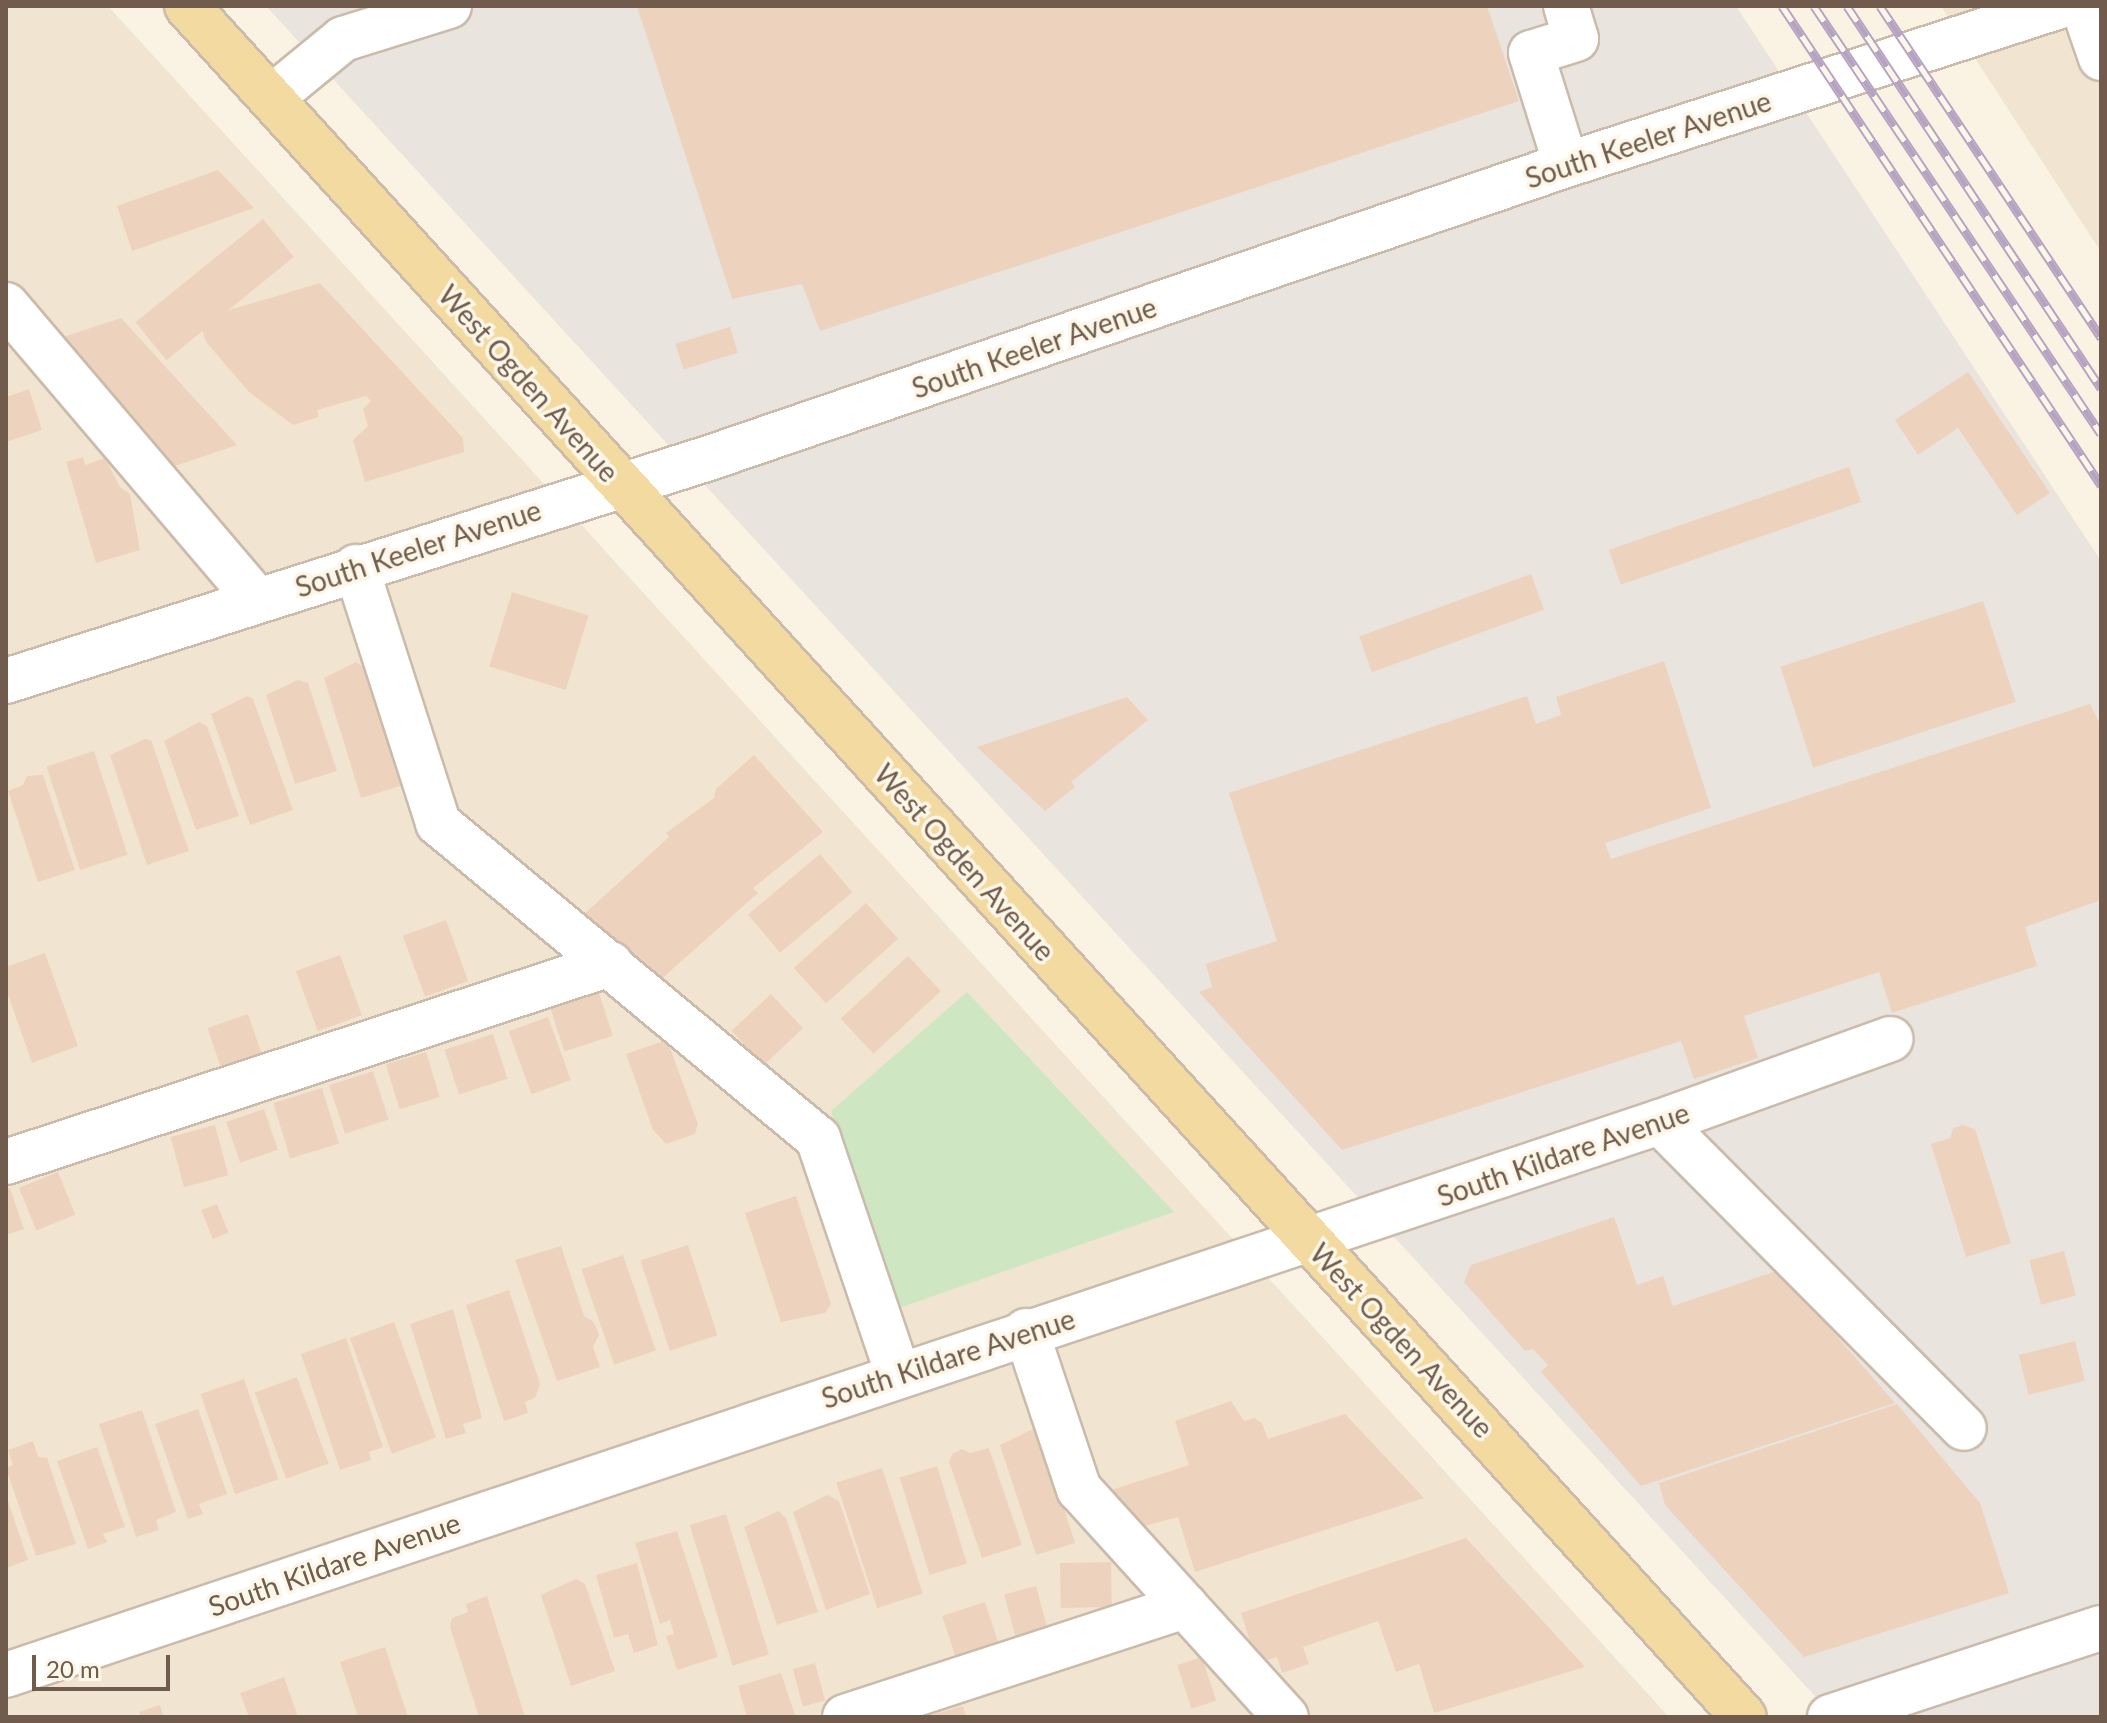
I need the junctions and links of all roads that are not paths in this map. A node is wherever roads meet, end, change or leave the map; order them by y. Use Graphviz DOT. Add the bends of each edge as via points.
graph roads {
  1 [pos="187,6"];
  2 [pos="449,6"];
  3 [pos="1566,6"];
  4 [pos="2083,6"];
  5 [pos="2041,9"];
  6 [pos="2101,58"];
  7 [pos="271,98"];
  8 [pos="1566,165"];
  9 [pos="6,305"];
  10 [pos="621,485"];
  11 [pos="356,567"];
  12 [pos="256,599"];
  13 [pos="6,681"];
  14 [pos="610,964"];
  15 [pos="1890,1039"];
  16 [pos="1660,1122"];
  17 [pos="6,1162"];
  18 [pos="1309,1239"];
  19 [pos="1026,1331"];
  20 [pos="898,1374"];
  21 [pos="1964,1428"];
  22 [pos="1185,1606"];
  23 [pos="2101,1628"];
  24 [pos="6,1675"];
  25 [pos="845,1717"];
  26 [pos="1286,1717"];
  27 [pos="1744,1717"];
  28 [pos="1830,1717"];
  1 -- 7 [label="main road, West Ogden Avenue"];
  2 -- 7 [label="street" via="343,39"];
  3 -- 8 [label="street" via="1576,39 1531,53"];
  4 -- 6 [label="street"];
  5 -- 8 [label="street, South Keeler Avenue"];
  7 -- 10 [label="main road, West Ogden Avenue"];
  8 -- 10 [label="street, South Keeler Avenue"];
  9 -- 12 [label="street"];
  10 -- 11 [label="street, South Keeler Avenue"];
  10 -- 18 [label="main road, West Ogden Avenue"];
  11 -- 12 [label="street, South Keeler Avenue"];
  11 -- 14 [label="street" via="438,823"];
  12 -- 13 [label="street, South Keeler Avenue"];
  14 -- 17 [label="street"];
  14 -- 20 [label="street" via="818,1138"];
  15 -- 16 [label="street, South Kildare Avenue"];
  16 -- 18 [label="street, South Kildare Avenue"];
  16 -- 21 [label="street"];
  18 -- 19 [label="street, South Kildare Avenue"];
  18 -- 27 [label="main road, West Ogden Avenue"];
  19 -- 20 [label="street, South Kildare Avenue"];
  19 -- 22 [label="street" via="1079,1489"];
  20 -- 24 [label="street, South Kildare Avenue"];
  22 -- 25 [label="street"];
  22 -- 26 [label="street"];
  23 -- 28 [label="street"];
}
